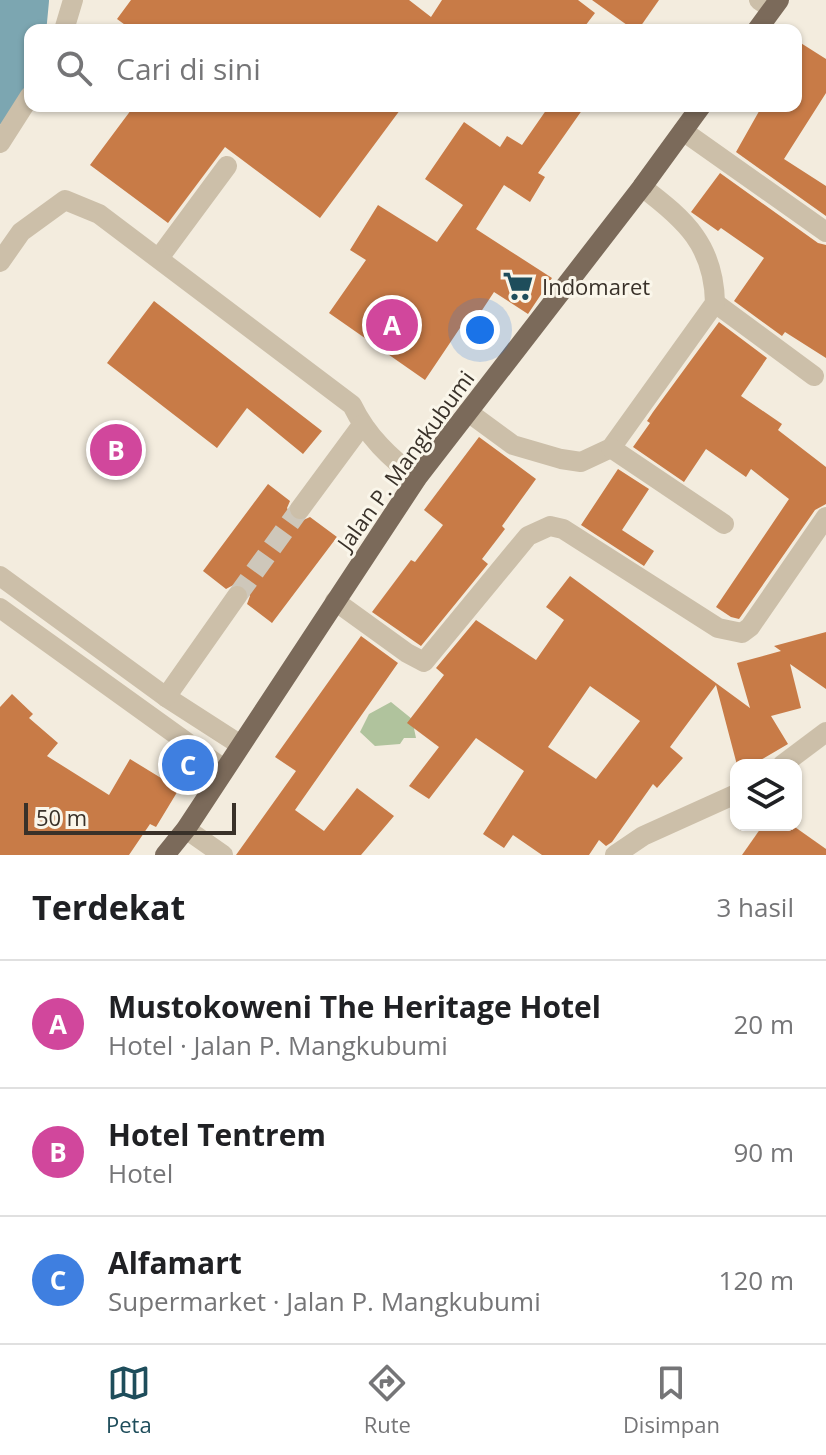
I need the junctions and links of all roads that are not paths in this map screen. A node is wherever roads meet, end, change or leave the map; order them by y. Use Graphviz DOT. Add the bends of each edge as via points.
graph roads {
  1 [pos="73,0"];
  2 [pos="770,3"];
  3 [pos="66,24"];
  4 [pos="760,24"];
  5 [pos="24,105"];
  6 [pos="697,112"];
  7 [pos="683,131"];
  8 [pos="0,143"];
  9 [pos="227,166"];
  10 [pos="642,187"];
  11 [pos="826,232"];
  12 [pos="159,258"];
  13 [pos="0,262"];
  14 [pos="715,303"];
  15 [pos="814,376"];
  16 [pos="468,412"];
  17 [pos="362,425"];
  18 [pos="611,448"];
  19 [pos="417,478"];
  20 [pos="300,509"];
  21 [pos="826,517"];
  22 [pos="724,524"];
  23 [pos="0,576"];
  24 [pos="237,596"];
  25 [pos="335,601"];
  26 [pos="0,608"];
  27 [pos="166,697"];
  28 [pos="826,732"];
  29 [pos="239,744"];
  30 [pos="790,759"];
  31 [pos="224,769"];
  32 [pos="730,797"];
  33 [pos="186,829"];
  34 [pos="165,855"];
  35 [pos="223,855"];
  36 [pos="615,855"];
  1 -- 3 [label="street"];
  2 -- 4 [label="main road"];
  5 -- 8 [label="street"];
  6 -- 7 [label="main road, Jalan P. Mangkubumi"];
  7 -- 10 [label="main road, Jalan P. Mangkubumi"];
  7 -- 11 [label="street"];
  9 -- 12 [label="street"];
  10 -- 14 [label="street" via="676,212 707,255"];
  10 -- 16 [label="main road, Jalan P. Mangkubumi"];
  12 -- 13 [label="street" via="99,214 65,200 21,232"];
  12 -- 17 [label="street" via="352,405"];
  14 -- 15 [label="street"];
  14 -- 18 [label="street"];
  16 -- 18 [label="street" via="513,445 561,459 581,462"];
  16 -- 19 [label="main road, Jalan P. Mangkubumi"];
  17 -- 19 [label="street" via="393,461"];
  17 -- 20 [label="street"];
  18 -- 22 [label="street"];
  19 -- 25 [label="main road, Jalan P. Mangkubumi"];
  21 -- 25 [label="street" via="742,633 718,628 563,529 550,526 528,536 424,662"];
  23 -- 27 [label="street"];
  24 -- 27 [label="street"];
  25 -- 29 [label="main road, Jalan P. Mangkubumi"];
  26 -- 31 [label="street"];
  27 -- 29 [label="street"];
  28 -- 30 [label="street"];
  29 -- 31 [label="main road, Jalan P. Mangkubumi"];
  31 -- 33 [label="main road, Jalan P. Mangkubumi"];
  32 -- 36 [label="street" via="643,836"];
  33 -- 34 [label="main road, Jalan P. Mangkubumi"];
  33 -- 35 [label="street"];
}
